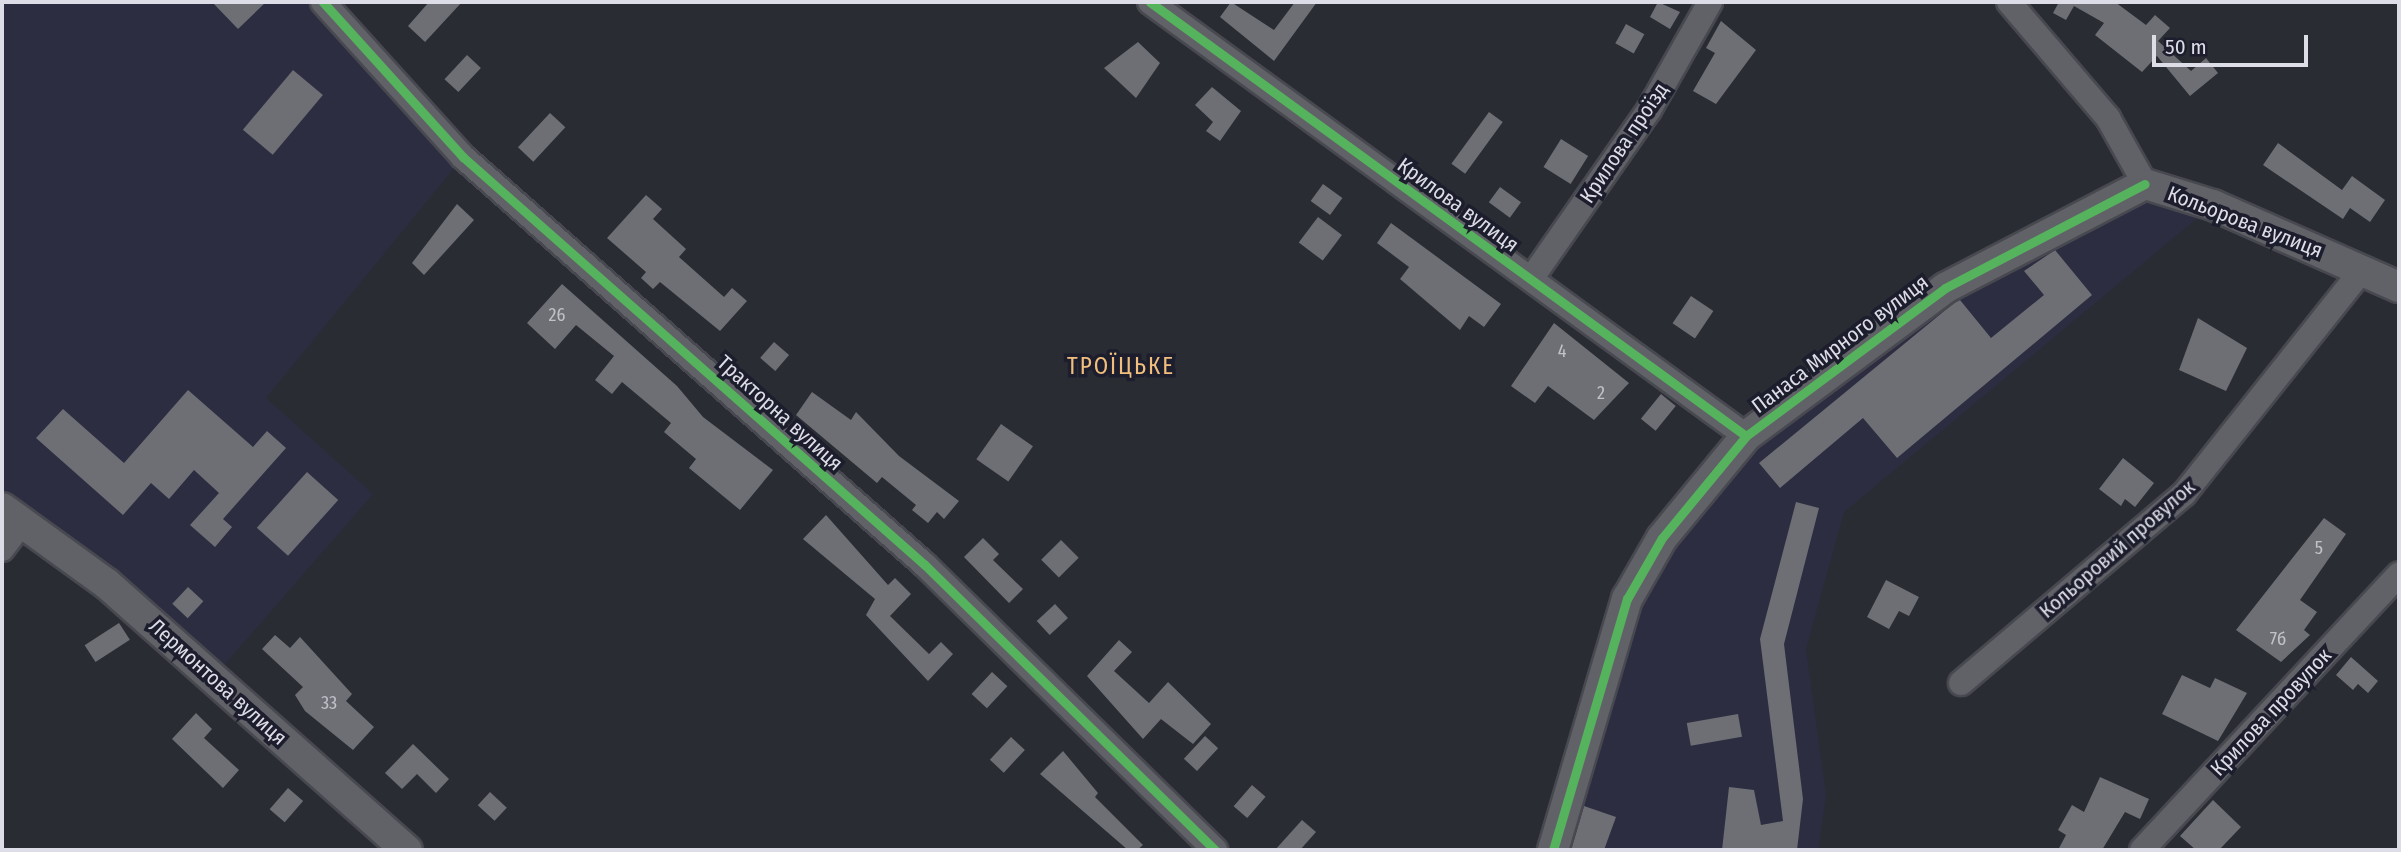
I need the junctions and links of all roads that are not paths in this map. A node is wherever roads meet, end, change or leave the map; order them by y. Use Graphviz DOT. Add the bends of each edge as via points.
graph roads {
  1 [pos="323,2"];
  2 [pos="1150,2"];
  3 [pos="1710,2"];
  4 [pos="2009,2"];
  5 [pos="2145,184"];
  6 [pos="2363,269"];
  7 [pos="1531,279"];
  8 [pos="2399,287"];
  9 [pos="1746,436"];
  10 [pos="13,514"];
  11 [pos="2,549"];
  12 [pos="2399,574"];
  13 [pos="1961,683"];
  14 [pos="407,850"];
  15 [pos="1215,850"];
  16 [pos="1553,850"];
  17 [pos="2142,850"];
  1 -- 15 [label="street, Тракторна вулиця" via="463,157 925,565"];
  2 -- 7 [label="street, Крилова вулиця"];
  3 -- 7 [label="street, Крилова проїзд" via="1649,110"];
  4 -- 5 [label="street, Кольорова вулиця" via="2108,118"];
  5 -- 6 [label="street, Кольорова вулиця" via="2213,205"];
  5 -- 9 [label="street, Панаса Мирного вулиця" via="1945,288"];
  6 -- 8 [label="street, Кольорова вулиця"];
  6 -- 13 [label="street, Кольоровий провулок" via="2184,495"];
  7 -- 9 [label="street, Крилова вулиця"];
  9 -- 16 [label="street, Панаса Мирного вулиця" via="1662,538 1627,600"];
  10 -- 11 [label="street"];
  10 -- 14 [label="street, Лермонтова вулиця" via="107,584"];
  12 -- 17 [label="street, Крилова провулок"];
}
